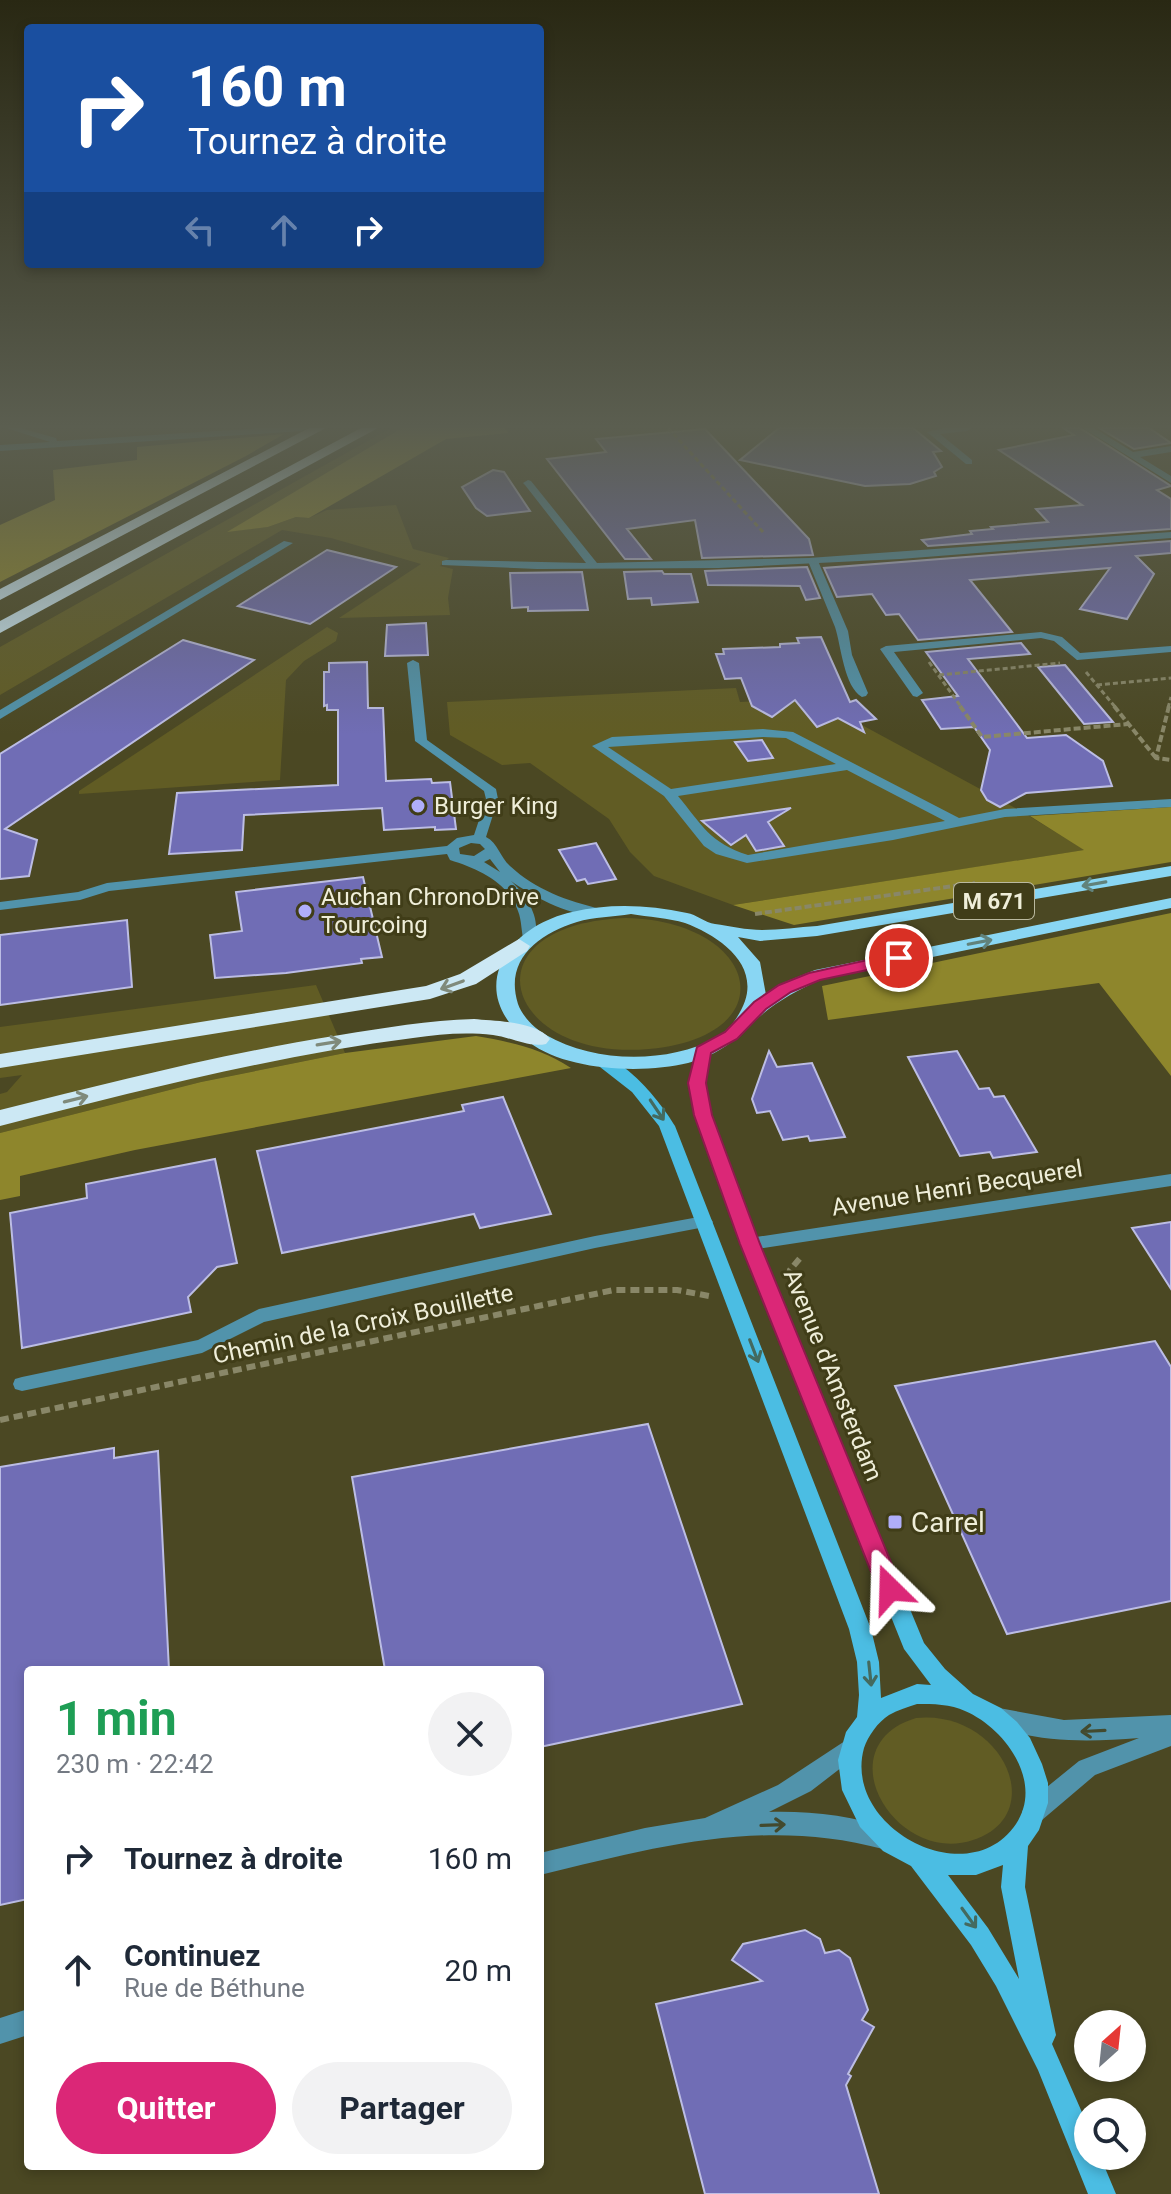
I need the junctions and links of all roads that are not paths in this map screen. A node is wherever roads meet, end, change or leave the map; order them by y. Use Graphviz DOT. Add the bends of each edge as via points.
graph roads {
  1 [pos="123,530"];
  2 [pos="181,530"];
  3 [pos="566,530"];
  4 [pos="1171,535"];
  5 [pos="288,543"];
  6 [pos="813,561"];
  7 [pos="446,563"];
  8 [pos="593,565"];
  9 [pos="0,595"];
  10 [pos="0,628"];
  11 [pos="1171,649"];
  12 [pos="413,663"];
  13 [pos="862,693"];
  14 [pos="917,693"];
  15 [pos="0,715"];
  16 [pos="851,766"];
  17 [pos="669,793"];
  18 [pos="1171,803"];
  19 [pos="958,823"];
  20 [pos="479,839"];
  21 [pos="451,850"];
  22 [pos="491,851"];
  23 [pos="470,860"];
  24 [pos="1171,871"];
  25 [pos="1171,903"];
  26 [pos="0,906"];
  27 [pos="596,912"];
  28 [pos="697,921"];
  29 [pos="524,942"];
  30 [pos="306,1012"];
  31 [pos="750,1017"];
  32 [pos="538,1039"];
  33 [pos="0,1050"];
  34 [pos="703,1050"];
  35 [pos="599,1060"];
  36 [pos="0,1061"];
  37 [pos="0,1118"];
  38 [pos="1171,1180"];
  39 [pos="704,1222"];
  40 [pos="750,1244"];
  41 [pos="22,1384"];
  42 [pos="965,1700"];
  43 [pos="996,1717"];
  44 [pos="868,1718"];
  45 [pos="1171,1725"];
  46 [pos="1171,1736"];
  47 [pos="851,1747"];
  48 [pos="1034,1812"];
  49 [pos="695,1830"];
  50 [pos="883,1838"];
  51 [pos="1017,1842"];
  52 [pos="919,1859"];
  53 [pos="544,1863"];
  54 [pos="24,2023"];
  55 [pos="0,2031"];
  56 [pos="1049,2059"];
  57 [pos="1102,2194"];
  1 -- 9 [label="highway"];
  2 -- 10 [label="highway"];
  3 -- 8 [label="street"];
  4 -- 6 [label="street"];
  5 -- 15 [label="street"];
  6 -- 8 [label="street"];
  6 -- 13 [label="street"];
  7 -- 8 [label="street"];
  11 -- 14 [label="street" via="1077,659 1061,641 1046,635 886,649"];
  12 -- 20 [label="street" via="421,741 490,789 492,799"];
  16 -- 17 [label="street"];
  16 -- 17 [label="street" via="799,737 778,733 599,743 600,750"];
  16 -- 19 [label="street"];
  17 -- 19 [label="street" via="709,843 747,859"];
  18 -- 19 [label="street" via="1005,813"];
  20 -- 21 [label="street" via="460,840"];
  20 -- 22 [label="street" via="488,842"];
  21 -- 23 [label="street" via="455,857"];
  21 -- 26 [label="street" via="107,887 80,896"];
  22 -- 23 [label="street"];
  22 -- 27 [label="street" via="541,895"];
  23 -- 29 [label="street" via="495,873 523,903 530,920"];
  24 -- 28 [label="main road, M 671, one-way" via="791,934 741,934"];
  31 -- 25 [label="main road, M 671, one-way" via="777,993 815,976"];
  27 -- 28 [label="main road" via="654,911"];
  27 -- 29 [label="main road" via="559,921"];
  28 -- 31 [label="main road" via="727,936 753,963 759,994"];
  29 -- 30 [label="highway, one-way" via="451,986"];
  29 -- 32 [label="main road" via="505,967 503,997 516,1019"];
  30 -- 33 [label="highway"];
  30 -- 36 [label="highway"];
  31 -- 34 [label="main road" via="731,1036"];
  32 -- 35 [label="main road"];
  37 -- 32 [label="highway, one-way" via="265,1054 380,1036 475,1026"];
  34 -- 35 [label="main road" via="653,1062"];
  34 -- 40 [label="street, Avenue d'Amsterdam" via="697,1083 703,1115"];
  35 -- 39 [label="street, one-way" via="659,1110"];
  38 -- 40 [label="street, Avenue Henri Becquerel"];
  39 -- 41 [label="street" via="259,1316 202,1346"];
  39 -- 44 [label="street, one-way" via="860,1629 871,1668"];
  40 -- 42 [label="street, Avenue d'Amsterdam" via="915,1649"];
  42 -- 43 [label="street"];
  42 -- 44 [label="street" via="917,1694 895,1700"];
  45 -- 43 [label="street, one-way" via="1053,1732"];
  43 -- 48 [label="street" via="1017,1737 1030,1761 1037,1787"];
  44 -- 47 [label="street"];
  46 -- 48 [label="street" via="1087,1768"];
  47 -- 49 [label="street" via="800,1788"];
  47 -- 50 [label="street" via="854,1794"];
  48 -- 51 [label="street"];
  49 -- 50 [label="street, one-way" via="802,1824"];
  49 -- 53 [label="street"];
  50 -- 52 [label="street"];
  51 -- 52 [label="street" via="990,1860 968,1865"];
  51 -- 56 [label="street" via="1014,1896"];
  52 -- 56 [label="street, one-way" via="985,1941"];
  54 -- 55 [label="street"];
  56 -- 57 [label="street"];
}
